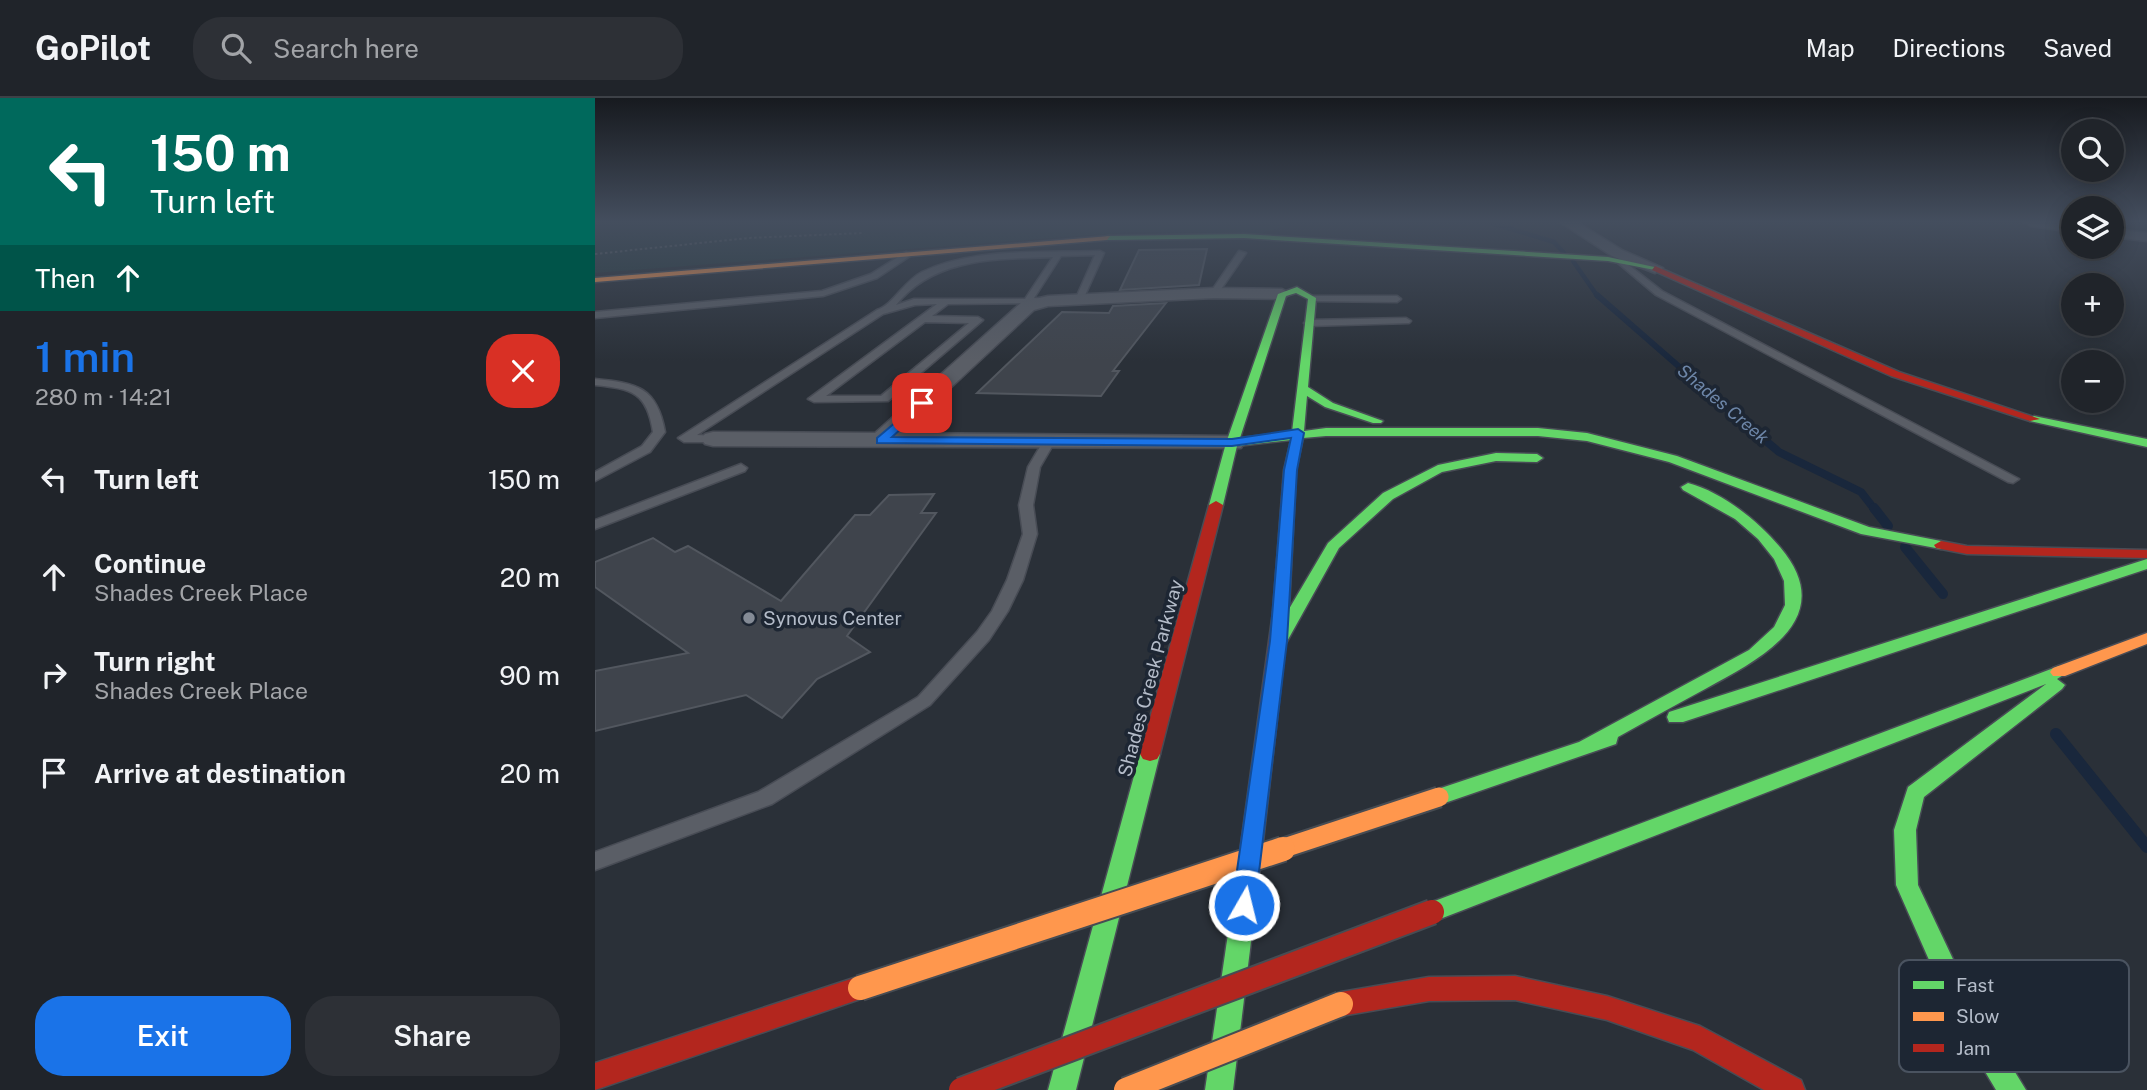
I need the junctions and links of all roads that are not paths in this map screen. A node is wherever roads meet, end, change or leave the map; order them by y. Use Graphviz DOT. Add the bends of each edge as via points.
graph roads {
  1 [pos="736,268"];
  2 [pos="886,268"];
  3 [pos="940,268"];
  4 [pos="1049,268"];
  5 [pos="1093,268"];
  6 [pos="1231,268"];
  7 [pos="1299,268"];
  8 [pos="1638,268"];
  9 [pos="1641,268"];
  10 [pos="1649,273"];
  11 [pos="595,280"];
  12 [pos="1290,292"];
  13 [pos="1214,293"];
  14 [pos="1312,298"];
  15 [pos="1397,299"];
  16 [pos="1079,300"];
  17 [pos="1028,301"];
  18 [pos="1048,301"];
  19 [pos="946,302"];
  20 [pos="888,309"];
  21 [pos="595,315"];
  22 [pos="921,319"];
  23 [pos="1406,321"];
  24 [pos="1309,323"];
  25 [pos="595,382"];
  26 [pos="1303,388"];
  27 [pos="1420,431"];
  28 [pos="1298,433"];
  29 [pos="684,438"];
  30 [pos="654,439"];
  31 [pos="713,439"];
  32 [pos="881,440"];
  33 [pos="1048,443"];
  34 [pos="1232,443"];
  35 [pos="2147,443"];
  36 [pos="1301,454"];
  37 [pos="1429,456"];
  38 [pos="1496,457"];
  39 [pos="1552,458"];
  40 [pos="741,468"];
  41 [pos="595,477"];
  42 [pos="2013,479"];
  43 [pos="1676,483"];
  44 [pos="595,525"];
  45 [pos="2147,554"];
  46 [pos="2147,564"];
  47 [pos="2147,638"];
  48 [pos="1279,641"];
  49 [pos="2091,659"];
  50 [pos="1586,747"];
  51 [pos="595,861"];
  52 [pos="1941,960"];
  53 [pos="2001,1072"];
  54 [pos="595,1077"];
  55 [pos="961,1090"];
  56 [pos="1062,1090"];
  57 [pos="1126,1090"];
  58 [pos="1219,1090"];
  59 [pos="1791,1090"];
  60 [pos="2012,1090"];
  1 -- 11 [label="main road"];
  2 -- 21 [label="lane" via="823,293"];
  3 -- 20 [label="lane" via="911,282"];
  4 -- 17 [label="lane"];
  5 -- 16 [label="lane"];
  6 -- 13 [label="lane"];
  7 -- 12 [label="main road, Shades Creek Parkway"];
  8 -- 10 [label="main road"];
  9 -- 10 [label="street"];
  10 -- 35 [label="main road" via="1684,281 1845,356 1950,395 2044,422"];
  10 -- 42 [label="lane" via="1659,293"];
  12 -- 13 [label="street"];
  12 -- 14 [label="main road"];
  12 -- 34 [label="main road, Shades Creek Parkway"];
  13 -- 16 [label="street"];
  14 -- 15 [label="lane"];
  14 -- 24 [label="main road"];
  16 -- 18 [label="street"];
  17 -- 18 [label="lane"];
  17 -- 19 [label="lane"];
  18 -- 32 [label="street" via="1028,306"];
  19 -- 20 [label="lane" via="914,302"];
  19 -- 22 [label="lane"];
  20 -- 29 [label="lane"];
  22 -- 22 [label="lane" via="867,360 814,399 884,399 978,320"];
  23 -- 24 [label="lane"];
  24 -- 26 [label="main road"];
  25 -- 30 [label="lane" via="638,390 651,399 659,432"];
  26 -- 27 [label="main road" via="1334,409"];
  26 -- 28 [label="main road"];
  27 -- 28 [label="main road"];
  27 -- 45 [label="main road" via="1538,432 1615,441 1673,458 1866,531 1967,550"];
  28 -- 34 [label="main road"];
  28 -- 36 [label="main road"];
  29 -- 30 [label="lane"];
  29 -- 31 [label="lane"];
  30 -- 41 [label="lane" via="628,461"];
  31 -- 32 [label="street"];
  32 -- 33 [label="street"];
  33 -- 34 [label="street"];
  33 -- 51 [label="lane" via="1034,467 1026,505 1030,534 1015,580 983,636 924,701 765,798"];
  34 -- 36 [label="main road"];
  34 -- 56 [label="main road, Shades Creek Parkway"];
  36 -- 48 [label="main road"];
  37 -- 38 [label="main road"];
  38 -- 39 [label="main road"];
  38 -- 48 [label="main road" via="1438,469 1388,496 1333,547"];
  40 -- 44 [label="lane"];
  43 -- 50 [label="main road" via="1713,498 1775,545 1793,583 1795,601 1779,634 1764,647"];
  46 -- 50 [label="main road"];
  47 -- 49 [label="main road"];
  48 -- 58 [label="main road"];
  49 -- 52 [label="main road" via="1915,793 1905,830 1907,885"];
  49 -- 55 [label="main road, bridge"];
  50 -- 54 [label="main road, bridge"];
  53 -- 60 [label="main road"];
  57 -- 59 [label="main road, bridge" via="1341,1004 1429,989 1515,988 1607,1008 1700,1039"];
}
